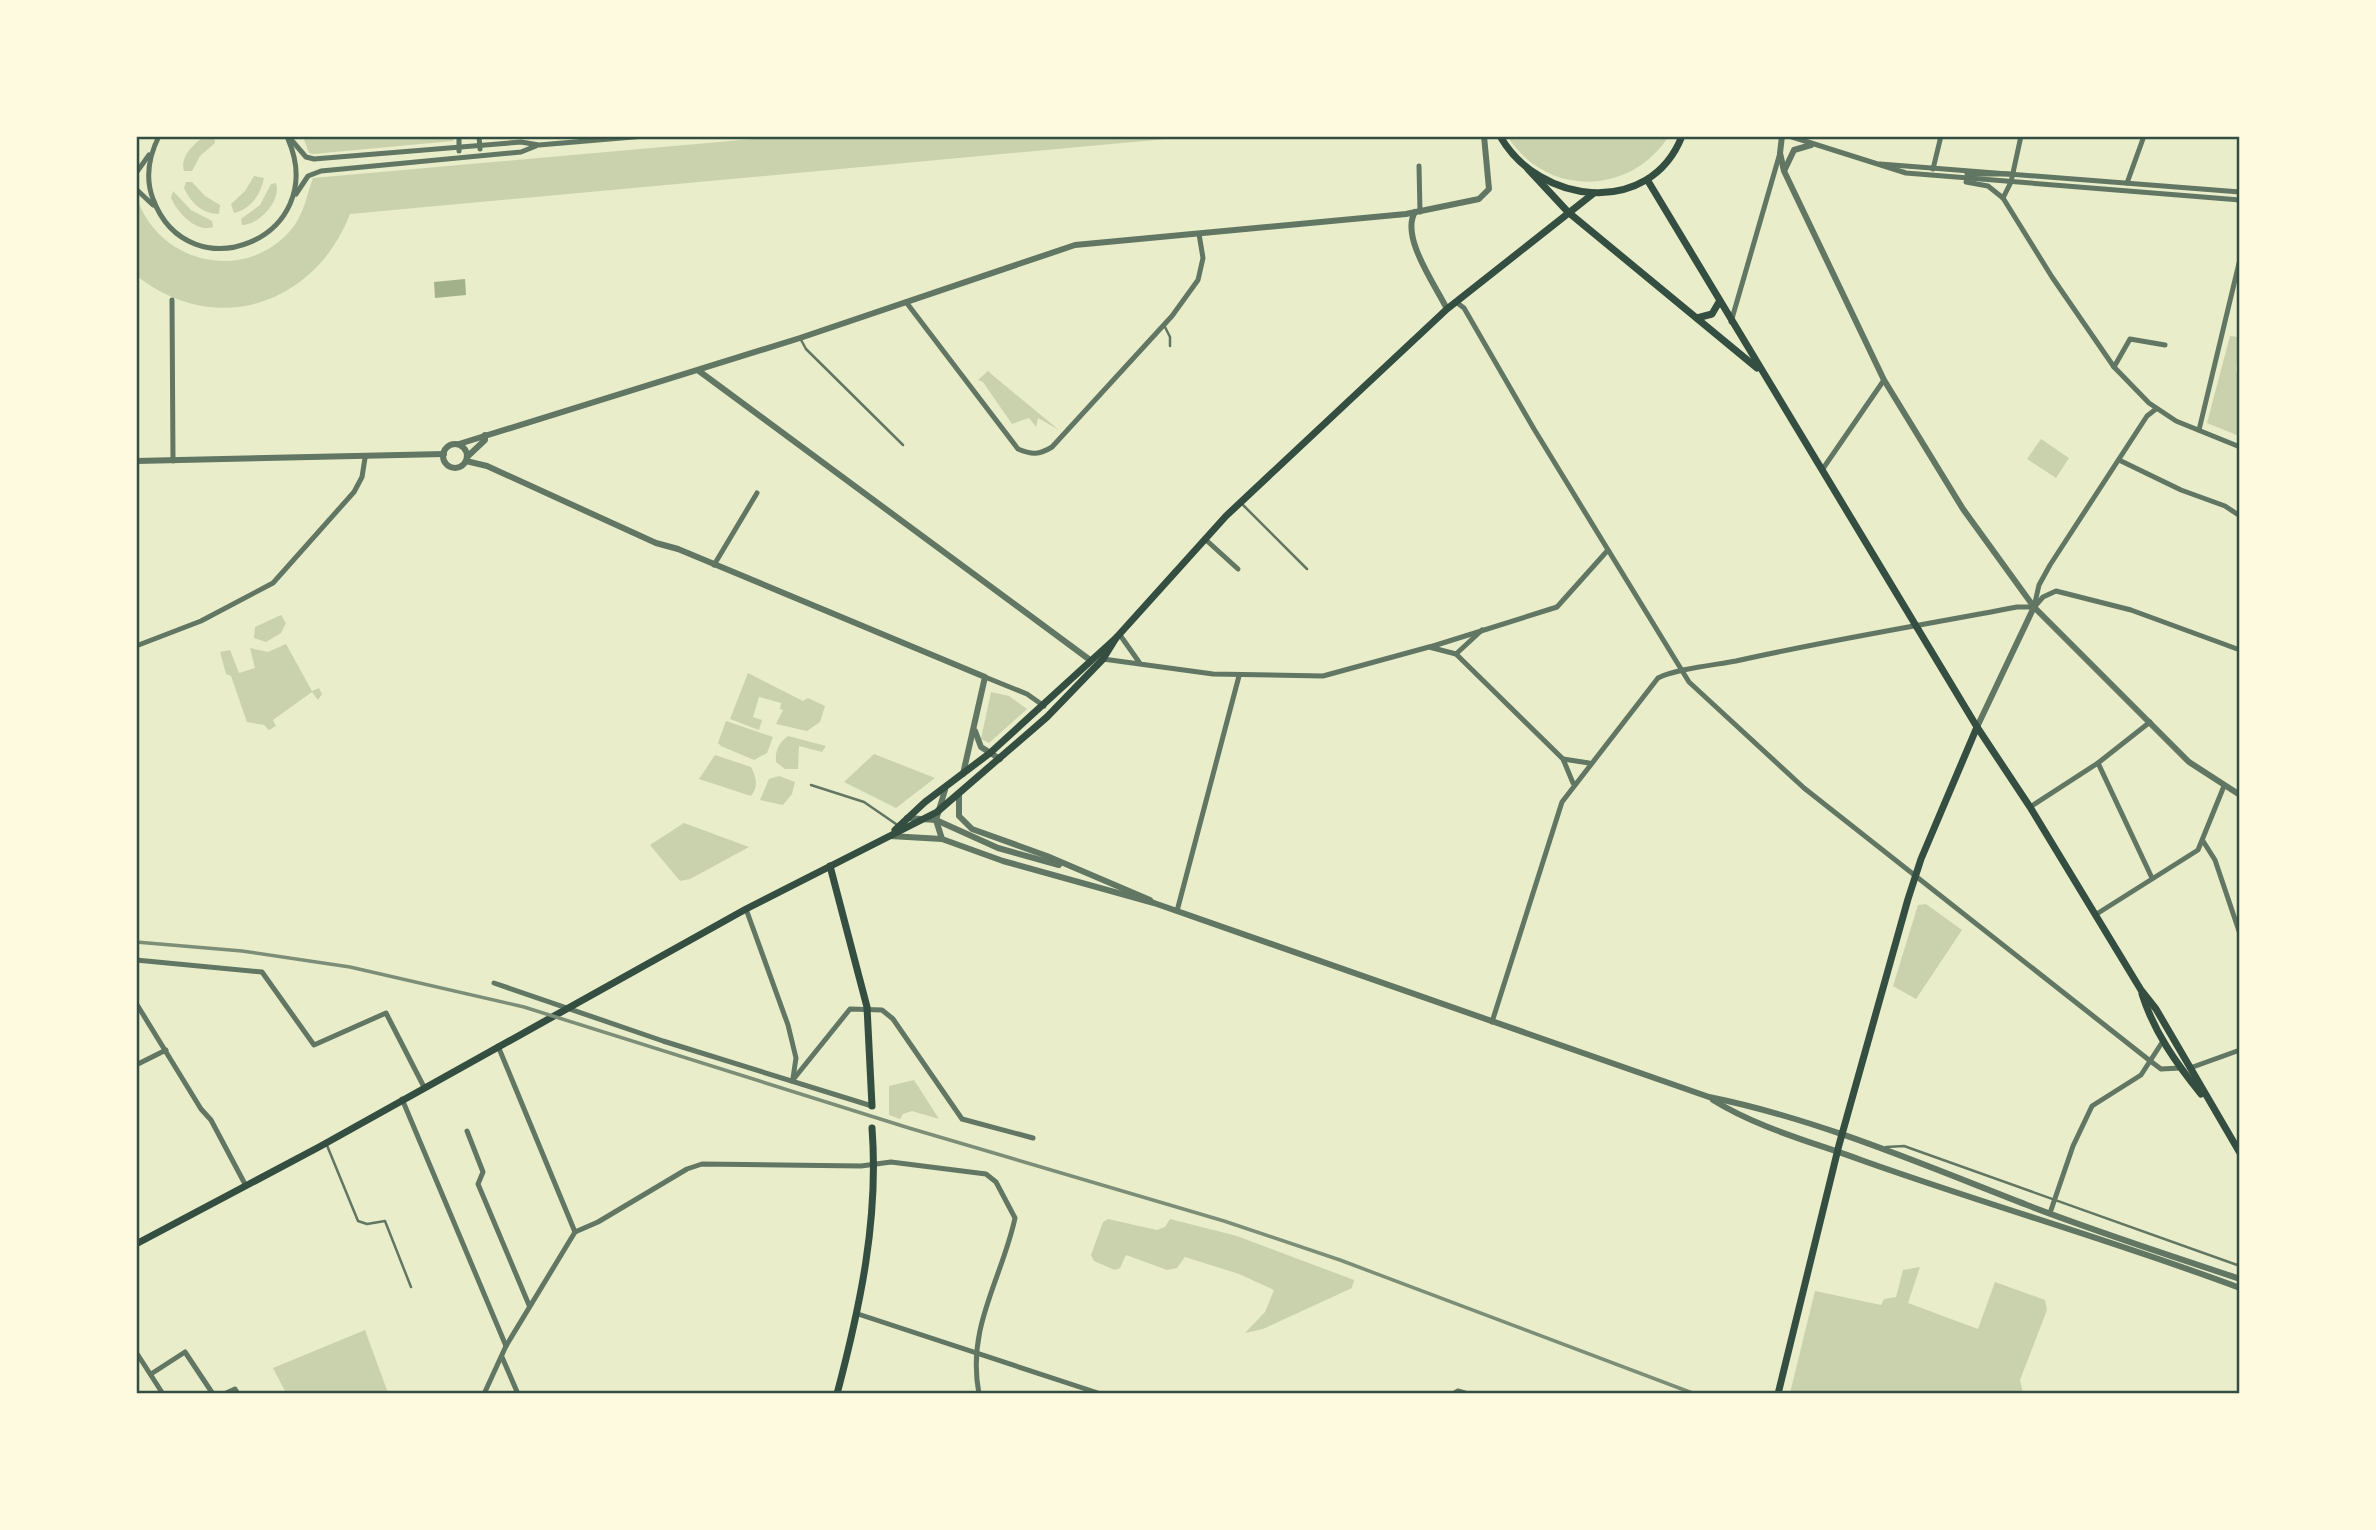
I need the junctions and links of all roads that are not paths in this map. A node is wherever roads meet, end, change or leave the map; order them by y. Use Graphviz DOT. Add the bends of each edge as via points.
graph roads {
  1 [pos="159,136"];
  2 [pos="287,136"];
  3 [pos="459,136"];
  4 [pos="479,136"];
  5 [pos="645,136"];
  6 [pos="670,136"];
  7 [pos="695,136"];
  8 [pos="1484,136"];
  9 [pos="1782,136"];
  10 [pos="1789,136"];
  11 [pos="1941,136"];
  12 [pos="2021,136"];
  13 [pos="2144,136"];
  14 [pos="1500,137"];
  15 [pos="1682,138"];
  16 [pos="480,145"];
  17 [pos="539,145"];
  18 [pos="1811,145"];
  19 [pos="459,147"];
  20 [pos="1780,153"];
  21 [pos="480,156"];
  22 [pos="460,158"];
  23 [pos="1879,164"];
  24 [pos="1419,166"];
  25 [pos="1528,169"];
  26 [pos="1933,169"];
  27 [pos="1784,171"];
  28 [pos="136,173"];
  29 [pos="2012,173"];
  30 [pos="1942,177"];
  31 [pos="1648,181"];
  32 [pos="2011,182"];
  33 [pos="2127,182"];
  34 [pos="136,189"];
  35 [pos="2124,191"];
  36 [pos="2239,192"];
  37 [pos="1594,193"];
  38 [pos="2003,198"];
  39 [pos="2239,200"];
  40 [pos="289,207"];
  41 [pos="1418,212"];
  42 [pos="1568,212"];
  43 [pos="163,219"];
  44 [pos="1199,234"];
  45 [pos="2239,258"];
  46 [pos="172,300"];
  47 [pos="906,302"];
  48 [pos="1456,302"];
  49 [pos="1719,302"];
  50 [pos="1447,309"];
  51 [pos="1697,318"];
  52 [pos="1731,322"];
  53 [pos="1164,325"];
  54 [pos="800,338"];
  55 [pos="2165,345"];
  56 [pos="1170,346"];
  57 [pos="2115,367"];
  58 [pos="699,371"];
  59 [pos="1762,372"];
  60 [pos="1884,380"];
  61 [pos="2156,410"];
  62 [pos="2199,430"];
  63 [pos="485,435"];
  64 [pos="459,444"];
  65 [pos="902,445"];
  66 [pos="2239,447"];
  67 [pos="444,454"];
  68 [pos="365,457"];
  69 [pos="467,459"];
  70 [pos="2119,460"];
  71 [pos="136,461"];
  72 [pos="173,461"];
  73 [pos="1822,470"];
  74 [pos="757,493"];
  75 [pos="1240,502"];
  76 [pos="2239,516"];
  77 [pos="1205,539"];
  78 [pos="1608,550"];
  79 [pos="714,565"];
  80 [pos="1238,569"];
  81 [pos="1307,569"];
  82 [pos="2034,607"];
  83 [pos="1918,626"];
  84 [pos="1485,628"];
  85 [pos="1118,637"];
  86 [pos="136,646"];
  87 [pos="1429,648"];
  88 [pos="2239,650"];
  89 [pos="1456,654"];
  90 [pos="1102,659"];
  91 [pos="1090,660"];
  92 [pos="1139,662"];
  93 [pos="1681,672"];
  94 [pos="1239,676"];
  95 [pos="985,677"];
  96 [pos="1079,684"];
  97 [pos="1044,706"];
  98 [pos="2150,722"];
  99 [pos="1977,727"];
  100 [pos="974,729"];
  101 [pos="990,753"];
  102 [pos="1000,759"];
  103 [pos="1563,759"];
  104 [pos="1589,763"];
  105 [pos="2098,764"];
  106 [pos="962,777"];
  107 [pos="1573,783"];
  108 [pos="811,785"];
  109 [pos="2224,786"];
  110 [pos="945,790"];
  111 [pos="959,794"];
  112 [pos="2239,795"];
  113 [pos="2030,807"];
  114 [pos="937,816"];
  115 [pos="907,818"];
  116 [pos="926,819"];
  117 [pos="899,826"];
  118 [pos="890,836"];
  119 [pos="942,839"];
  120 [pos="2203,841"];
  121 [pos="830,866"];
  122 [pos="1064,866"];
  123 [pos="1915,875"];
  124 [pos="2152,878"];
  125 [pos="1154,903"];
  126 [pos="746,909"];
  127 [pos="1177,911"];
  128 [pos="2095,915"];
  129 [pos="2239,934"];
  130 [pos="136,960"];
  131 [pos="494,983"];
  132 [pos="2141,990"];
  133 [pos="136,1003"];
  134 [pos="867,1007"];
  135 [pos="563,1009"];
  136 [pos="1492,1022"];
  137 [pos="2163,1041"];
  138 [pos="498,1046"];
  139 [pos="166,1050"];
  140 [pos="2239,1050"];
  141 [pos="2149,1060"];
  142 [pos="136,1065"];
  143 [pos="2180,1068"];
  144 [pos="2190,1068"];
  145 [pos="792,1081"];
  146 [pos="424,1087"];
  147 [pos="1709,1097"];
  148 [pos="402,1099"];
  149 [pos="872,1106"];
  150 [pos="2216,1113"];
  151 [pos="872,1128"];
  152 [pos="467,1131"];
  153 [pos="1841,1136"];
  154 [pos="1034,1138"];
  155 [pos="326,1143"];
  156 [pos="1878,1149"];
  157 [pos="1837,1152"];
  158 [pos="2239,1153"];
  159 [pos="872,1164"];
  160 [pos="246,1186"];
  161 [pos="2053,1200"];
  162 [pos="2050,1213"];
  163 [pos="575,1232"];
  164 [pos="136,1244"];
  165 [pos="2239,1266"];
  166 [pos="2239,1279"];
  167 [pos="411,1287"];
  168 [pos="2239,1289"];
  169 [pos="529,1305"];
  170 [pos="858,1314"];
  171 [pos="506,1346"];
  172 [pos="136,1352"];
  173 [pos="976,1354"];
  174 [pos="502,1357"];
  175 [pos="151,1374"];
  176 [pos="1454,1393"];
  177 [pos="163,1394"];
  178 [pos="214,1394"];
  179 [pos="224,1394"];
  180 [pos="238,1394"];
  181 [pos="484,1394"];
  182 [pos="518,1394"];
  183 [pos="837,1394"];
  184 [pos="979,1394"];
  185 [pos="1101,1394"];
  186 [pos="1468,1394"];
  187 [pos="1778,1394"];
  1 -- 28 [label="street"];
  1 -- 43 [label="street" via="150,158 149,182"];
  2 -- 19 [label="street" via="306,157 314,159"];
  2 -- 40 [label="street" via="296,166"];
  3 -- 19 [label="street"];
  4 -- 16 [label="street"];
  5 -- 17 [label="street"];
  6 -- 7 [label="street"];
  8 -- 41 [label="street" via="1488,194"];
  9 -- 20 [label="street"];
  10 -- 18 [label="street"];
  11 -- 26 [label="street"];
  12 -- 29 [label="street"];
  13 -- 33 [label="street"];
  14 -- 25 [label="main road"];
  15 -- 31 [label="main road"];
  16 -- 17 [label="street"];
  16 -- 19 [label="street"];
  16 -- 21 [label="street"];
  17 -- 21 [label="street" via="521,152"];
  18 -- 23 [label="street"];
  18 -- 27 [label="street" via="1794,150"];
  19 -- 22 [label="street"];
  20 -- 27 [label="street"];
  20 -- 52 [label="street"];
  21 -- 22 [label="street"];
  22 -- 40 [label="street" via="314,172"];
  23 -- 26 [label="street"];
  23 -- 30 [label="street"];
  24 -- 41 [label="street"];
  25 -- 37 [label="main road" via="1552,183"];
  25 -- 42 [label="main road"];
  26 -- 29 [label="street"];
  27 -- 60 [label="street"];
  29 -- 30 [label="street"];
  29 -- 32 [label="street"];
  29 -- 33 [label="street"];
  30 -- 32 [label="street"];
  30 -- 38 [label="street" via="1988,186"];
  31 -- 37 [label="main road" via="1616,193"];
  31 -- 49 [label="main road"];
  32 -- 35 [label="street"];
  32 -- 38 [label="street"];
  33 -- 35 [label="street"];
  33 -- 36 [label="street"];
  34 -- 43 [label="street"];
  35 -- 39 [label="street"];
  37 -- 42 [label="main road"];
  38 -- 57 [label="street"];
  40 -- 43 [label="street" via="273,229 236,248 195,244"];
  41 -- 44 [label="street"];
  41 -- 50 [label="street" via="1410,221 1412,237"];
  42 -- 48 [label="main road"];
  42 -- 51 [label="main road"];
  44 -- 47 [label="street" via="1075,245"];
  44 -- 53 [label="street" via="1203,258 1198,279"];
  45 -- 62 [label="street"];
  46 -- 72 [label="street"];
  47 -- 53 [label="street" via="1018,449 1031,454 1052,447"];
  47 -- 54 [label="street"];
  48 -- 50 [label="main road"];
  48 -- 78 [label="street" via="1464,308"];
  49 -- 51 [label="main road" via="1708,317"];
  49 -- 52 [label="main road"];
  50 -- 75 [label="main road"];
  51 -- 59 [label="main road"];
  52 -- 59 [label="main road"];
  53 -- 56 [label="lane"];
  54 -- 58 [label="street"];
  54 -- 65 [label="lane"];
  55 -- 57 [label="street" via="2130,339"];
  57 -- 61 [label="street"];
  58 -- 63 [label="street"];
  58 -- 91 [label="street"];
  59 -- 73 [label="main road"];
  60 -- 73 [label="street"];
  60 -- 82 [label="street" via="1963,509"];
  61 -- 62 [label="street"];
  61 -- 70 [label="street" via="2147,416"];
  62 -- 66 [label="street"];
  63 -- 64 [label="street"];
  63 -- 69 [label="street"];
  64 -- 67 [label="street" via="447,447"];
  64 -- 69 [label="street" via="466,449"];
  67 -- 68 [label="street"];
  67 -- 69 [label="street" via="450,466 461,466"];
  68 -- 72 [label="street"];
  68 -- 86 [label="street" via="355,492 273,583 201,621"];
  69 -- 79 [label="street"];
  70 -- 76 [label="street"];
  70 -- 82 [label="street" via="2043,577"];
  71 -- 72 [label="street"];
  73 -- 83 [label="main road"];
  74 -- 79 [label="street"];
  75 -- 77 [label="main road"];
  75 -- 81 [label="lane"];
  77 -- 80 [label="street"];
  77 -- 85 [label="main road"];
  78 -- 84 [label="street" via="1557,607"];
  78 -- 93 [label="street"];
  79 -- 95 [label="street"];
  82 -- 83 [label="street"];
  82 -- 88 [label="street" via="2056,591 2131,610"];
  82 -- 98 [label="street"];
  82 -- 99 [label="street"];
  83 -- 93 [label="street"];
  83 -- 99 [label="main road"];
  84 -- 87 [label="street"];
  84 -- 89 [label="street"];
  85 -- 90 [label="main road"];
  85 -- 91 [label="main road"];
  85 -- 92 [label="street"];
  87 -- 89 [label="street"];
  87 -- 94 [label="street" via="1323,676"];
  89 -- 103 [label="street"];
  90 -- 92 [label="street"];
  90 -- 96 [label="main road"];
  91 -- 96 [label="main road"];
  91 -- 97 [label="main road"];
  92 -- 94 [label="street"];
  93 -- 104 [label="street" via="1668,673 1650,686"];
  93 -- 123 [label="street" via="1804,788"];
  94 -- 127 [label="street"];
  95 -- 97 [label="street"];
  95 -- 100 [label="street"];
  96 -- 102 [label="main road"];
  97 -- 101 [label="main road"];
  98 -- 105 [label="street"];
  98 -- 109 [label="street" via="2189,762"];
  99 -- 113 [label="main road"];
  99 -- 123 [label="main road"];
  100 -- 101 [label="street" via="981,747"];
  100 -- 106 [label="street"];
  101 -- 102 [label="street"];
  101 -- 106 [label="main road"];
  102 -- 111 [label="main road"];
  103 -- 104 [label="street"];
  103 -- 107 [label="street"];
  104 -- 107 [label="street"];
  105 -- 113 [label="street"];
  105 -- 124 [label="street"];
  106 -- 110 [label="main road"];
  107 -- 136 [label="street" via="1562,802"];
  108 -- 117 [label="lane" via="864,802"];
  109 -- 112 [label="street"];
  109 -- 120 [label="street"];
  110 -- 114 [label="street"];
  110 -- 115 [label="main road"];
  111 -- 114 [label="main road"];
  111 -- 122 [label="street" via="965,824"];
  113 -- 128 [label="main road"];
  114 -- 116 [label="main road"];
  114 -- 119 [label="street"];
  114 -- 122 [label="street" via="998,848"];
  115 -- 116 [label="street"];
  115 -- 117 [label="main road"];
  116 -- 118 [label="main road"];
  117 -- 118 [label="main road"];
  118 -- 119 [label="street"];
  118 -- 121 [label="main road"];
  119 -- 125 [label="street"];
  120 -- 124 [label="street" via="2198,850"];
  120 -- 129 [label="street" via="2215,860"];
  121 -- 126 [label="main road"];
  121 -- 134 [label="main road"];
  122 -- 125 [label="street"];
  123 -- 141 [label="street"];
  123 -- 153 [label="main road"];
  124 -- 128 [label="street"];
  125 -- 127 [label="street"];
  126 -- 135 [label="main road"];
  126 -- 145 [label="street" via="788,1025 796,1058"];
  127 -- 136 [label="street"];
  128 -- 132 [label="main road"];
  130 -- 146 [label="street" via="262,972 314,1045 386,1013"];
  131 -- 135 [label="street"];
  132 -- 137 [label="main road"];
  132 -- 144 [label="main road"];
  133 -- 139 [label="street"];
  134 -- 145 [label="street" via="850,1009"];
  134 -- 149 [label="main road"];
  134 -- 154 [label="street" via="882,1010 893,1019 962,1119"];
  135 -- 138 [label="main road"];
  135 -- 145 [label="street"];
  136 -- 147 [label="street"];
  137 -- 141 [label="street"];
  137 -- 143 [label="main road"];
  138 -- 146 [label="main road"];
  138 -- 163 [label="street"];
  139 -- 142 [label="street"];
  139 -- 160 [label="street"];
  140 -- 144 [label="street"];
  141 -- 143 [label="street" via="2161,1069"];
  141 -- 161 [label="street" via="2141,1075 2092,1106"];
  143 -- 150 [label="main road"];
  144 -- 150 [label="main road"];
  145 -- 149 [label="street"];
  146 -- 148 [label="main road"];
  147 -- 153 [label="street"];
  147 -- 157 [label="street" via="1733,1112"];
  148 -- 155 [label="main road"];
  148 -- 171 [label="street"];
  150 -- 158 [label="main road"];
  151 -- 159 [label="main road"];
  152 -- 169 [label="street" via="483,1172 478,1184"];
  153 -- 156 [label="street"];
  153 -- 157 [label="main road"];
  155 -- 160 [label="main road"];
  155 -- 167 [label="lane" via="358,1222 385,1221"];
  156 -- 161 [label="lane" via="1903,1146"];
  156 -- 162 [label="street"];
  157 -- 168 [label="street"];
  157 -- 187 [label="main road"];
  159 -- 163 [label="street" via="702,1164"];
  159 -- 170 [label="main road" via="869,1243"];
  159 -- 173 [label="street" via="891,1162 986,1174 1010,1203 1014,1223 987,1297"];
  160 -- 164 [label="main road"];
  161 -- 162 [label="street"];
  161 -- 165 [label="lane"];
  162 -- 166 [label="street"];
  163 -- 169 [label="street"];
  169 -- 171 [label="street"];
  170 -- 173 [label="street"];
  170 -- 183 [label="main road"];
  171 -- 174 [label="street"];
  172 -- 175 [label="street"];
  173 -- 184 [label="street"];
  173 -- 185 [label="street"];
  174 -- 181 [label="street"];
  174 -- 182 [label="street"];
  175 -- 177 [label="street"];
  175 -- 178 [label="street" via="185,1352"];
  176 -- 186 [label="street"];
  179 -- 180 [label="street" via="235,1389"];
}
